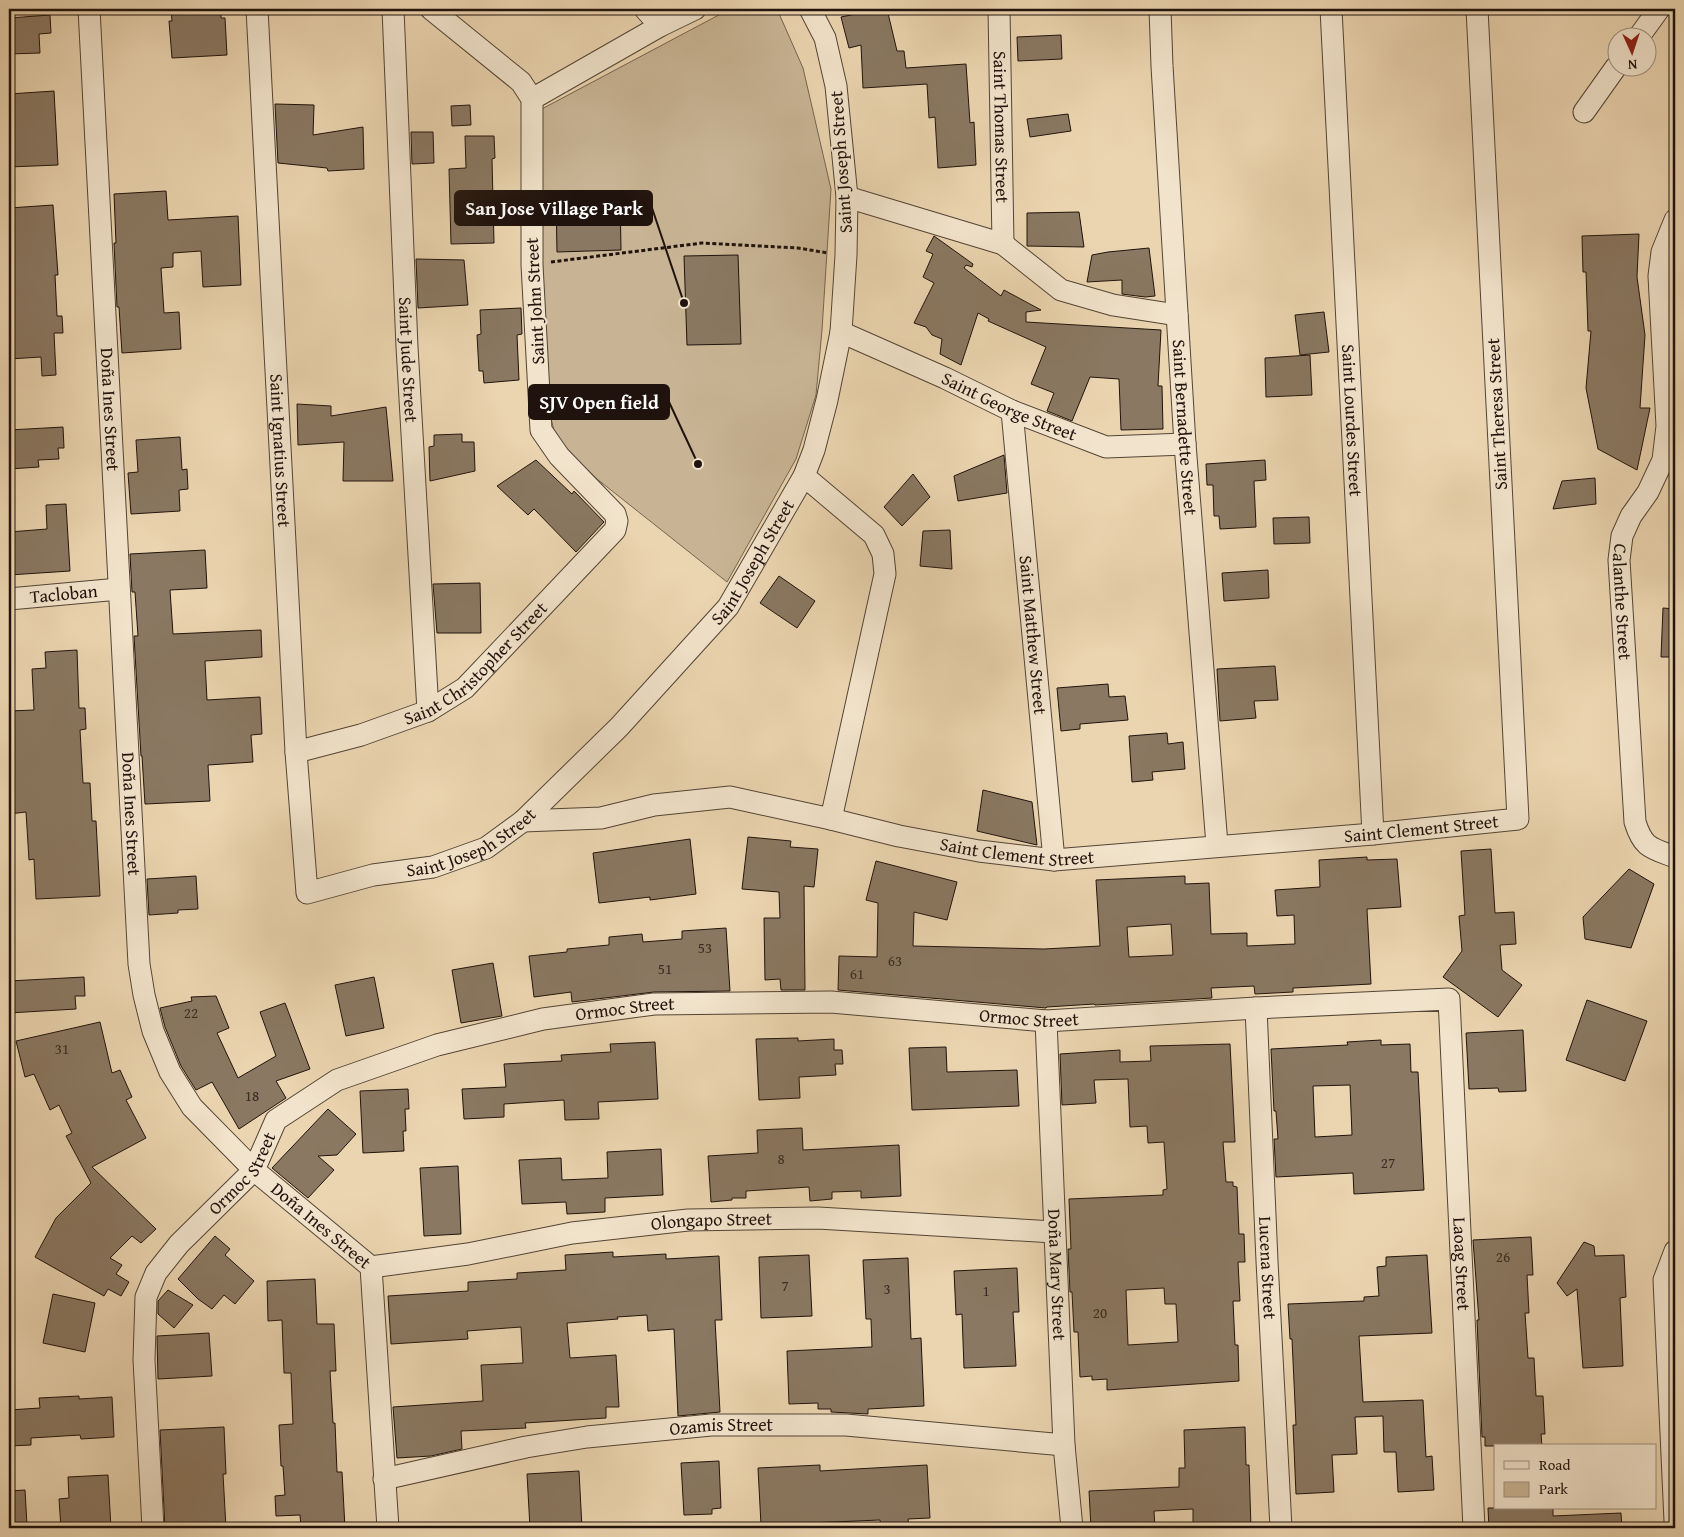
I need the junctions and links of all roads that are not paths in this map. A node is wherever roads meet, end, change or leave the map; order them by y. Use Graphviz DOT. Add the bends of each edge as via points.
graph roads {
  1 [pos="89,9"];
  2 [pos="257,9"];
  3 [pos="393,9"];
  4 [pos="431,9"];
  5 [pos="644,9"];
  6 [pos="695,9"];
  7 [pos="810,9"];
  8 [pos="999,9"];
  9 [pos="1160,9"];
  10 [pos="1331,9"];
  11 [pos="1476,9"];
  12 [pos="1658,9"];
  13 [pos="660,26"];
  14 [pos="1645,28"];
  15 [pos="1608,78"];
  16 [pos="532,99"];
  17 [pos="1584,112"];
  18 [pos="847,197"];
  19 [pos="1675,220"];
  20 [pos="1003,244"];
  21 [pos="1177,315"];
  22 [pos="841,332"];
  23 [pos="1012,411"];
  24 [pos="1185,444"];
  25 [pos="804,476"];
  26 [pos="617,521"];
  27 [pos="119,589"];
  28 [pos="9,599"];
  29 [pos="428,711"];
  30 [pos="296,752"];
  31 [pos="831,819"];
  32 [pos="1518,819"];
  33 [pos="523,821"];
  34 [pos="1373,834"];
  35 [pos="1217,845"];
  36 [pos="1675,857"];
  37 [pos="1054,860"];
  38 [pos="307,893"];
  39 [pos="1449,999"];
  40 [pos="1256,1008"];
  41 [pos="1046,1021"];
  42 [pos="254,1170"];
  43 [pos="1054,1232"];
  44 [pos="1675,1251"];
  45 [pos="371,1267"];
  46 [pos="1064,1445"];
  47 [pos="384,1479"];
  48 [pos="1675,1492"];
  49 [pos="1675,1520"];
  50 [pos="153,1528"];
  51 [pos="388,1528"];
  52 [pos="1072,1528"];
  53 [pos="1281,1528"];
  54 [pos="1474,1528"];
  1 -- 27 [label="street, Doña Ines Street"];
  2 -- 30 [label="street, Saint Ignatius Street"];
  3 -- 29 [label="street, Saint Jude Street" via="406,337"];
  4 -- 16 [label="street" via="520,82"];
  5 -- 13 [label="street"];
  6 -- 13 [label="street"];
  7 -- 18 [label="street, Saint Joseph Street" via="825,38 836,86"];
  8 -- 20 [label="street, Saint Thomas Street"];
  9 -- 21 [label="street, Saint Bernadette Street"];
  10 -- 34 [label="street, Saint Lourdes Street"];
  11 -- 32 [label="street, Saint Theresa Street"];
  12 -- 14 [label="street"];
  13 -- 16 [label="street"];
  15 -- 17 [label="street"];
  16 -- 26 [label="street, Saint John Street" via="532,265 541,430 559,456 615,514"];
  18 -- 20 [label="street"];
  18 -- 22 [label="street, Saint Joseph Street"];
  19 -- 36 [label="street, Calanthe Street" via="1662,252 1660,276 1667,426 1663,460 1622,536 1619,560 1635,822 1640,837 1651,848"];
  20 -- 21 [label="street" via="1061,290 1113,305"];
  21 -- 24 [label="street, Saint Bernadette Street"];
  22 -- 23 [label="street, Saint George Street"];
  22 -- 25 [label="street, Saint Joseph Street" via="827,400"];
  23 -- 24 [label="street, Saint George Street" via="1106,447"];
  23 -- 37 [label="street, Saint Matthew Street"];
  24 -- 35 [label="street, Saint Bernadette Street"];
  25 -- 31 [label="street" via="874,535 883,554 885,574"];
  25 -- 33 [label="street, Saint Joseph Street" via="728,608 620,727"];
  26 -- 29 [label="street, Saint Christopher Street" via="616,530 464,688"];
  27 -- 28 [label="street, Tacloban"];
  27 -- 42 [label="street, Doña Ines Street" via="139,964 144,995 153,1031 170,1072 192,1108"];
  29 -- 30 [label="street, Saint Christopher Street" via="361,735"];
  30 -- 38 [label="street, Saint Ignatius Street"];
  31 -- 33 [label="street, Saint Clement Street" via="730,797 654,805 601,818"];
  31 -- 37 [label="street, Saint Clement Street" via="979,851"];
  32 -- 34 [label="street, Saint Clement Street"];
  33 -- 38 [label="street, Saint Joseph Street" via="486,848 433,867 373,875"];
  34 -- 35 [label="street, Saint Clement Street"];
  35 -- 37 [label="street, Saint Clement Street"];
  39 -- 40 [label="street, Ormoc Street"];
  39 -- 54 [label="street, Laoag Street"];
  40 -- 41 [label="street, Ormoc Street"];
  40 -- 53 [label="street, Lucena Street"];
  41 -- 42 [label="street, Ormoc Street" via="822,1002 654,1004 543,1019 437,1045 337,1080 276,1120"];
  41 -- 43 [label="street, Doña Mary Street"];
  42 -- 45 [label="street, Doña Ines Street"];
  42 -- 50 [label="street, Ormoc Street" via="179,1244 156,1273 146,1297 144,1360"];
  43 -- 45 [label="street, Olongapo Street" via="818,1218 688,1220 572,1233 468,1254"];
  43 -- 46 [label="street, Doña Mary Street"];
  44 -- 48 [label="street" via="1664,1280"];
  45 -- 47 [label="street, Doña Ines Street"];
  46 -- 47 [label="street, Ozamis Street" via="846,1425 711,1425 535,1445"];
  46 -- 52 [label="street, Doña Mary Street"];
  47 -- 51 [label="street, Doña Ines Street"];
  48 -- 49 [label="street"];
}
